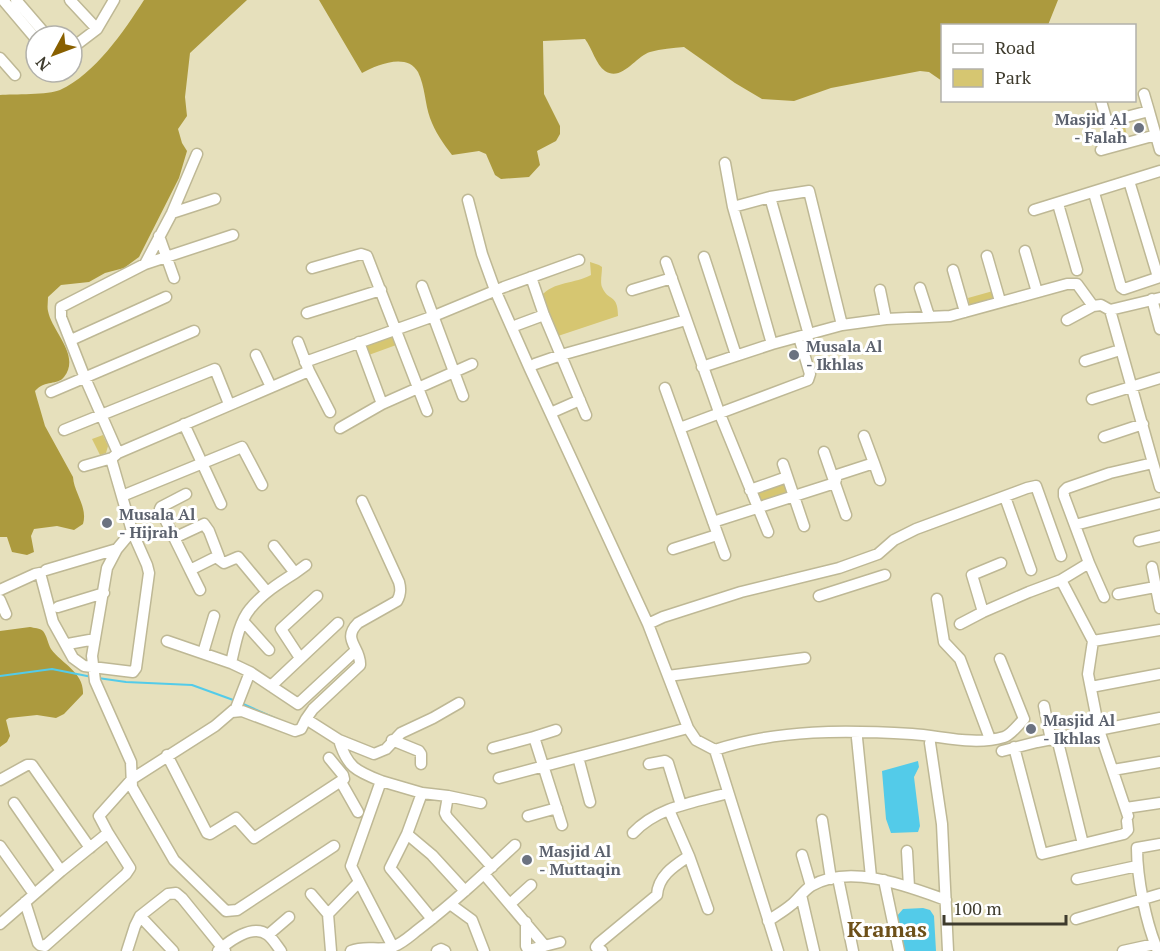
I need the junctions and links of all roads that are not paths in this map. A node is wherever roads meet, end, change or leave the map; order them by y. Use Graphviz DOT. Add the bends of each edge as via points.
graph roads {
  1 [pos="3,0"];
  2 [pos="16,0"];
  3 [pos="70,0"];
  4 [pos="114,0"];
  5 [pos="37,24"];
  6 [pos="24,25"];
  7 [pos="97,29"];
  8 [pos="84,39"];
  9 [pos="0,58"];
  10 [pos="15,75"];
  11 [pos="1144,94"];
  12 [pos="1101,102"];
  13 [pos="1149,111"];
  14 [pos="1107,122"];
  15 [pos="1156,135"];
  16 [pos="1114,146"];
  17 [pos="1101,150"];
  18 [pos="1160,150"];
  19 [pos="197,154"];
  20 [pos="725,163"];
  21 [pos="1160,171"];
  22 [pos="1129,181"];
  23 [pos="1094,193"];
  24 [pos="770,197"];
  25 [pos="215,199"];
  26 [pos="468,200"];
  27 [pos="1058,204"];
  28 [pos="733,207"];
  29 [pos="1034,210"];
  30 [pos="172,213"];
  31 [pos="233,235"];
  32 [pos="159,236"];
  33 [pos="1025,251"];
  34 [pos="987,256"];
  35 [pos="166,257"];
  36 [pos="704,257"];
  37 [pos="579,260"];
  38 [pos="666,262"];
  39 [pos="145,264"];
  40 [pos="312,268"];
  41 [pos="953,270"];
  42 [pos="1077,270"];
  43 [pos="531,277"];
  44 [pos="1159,277"];
  45 [pos="174,278"];
  46 [pos="672,278"];
  47 [pos="422,286"];
  48 [pos="921,288"];
  49 [pos="381,290"];
  50 [pos="495,290"];
  51 [pos="632,290"];
  52 [pos="880,290"];
  53 [pos="1037,292"];
  54 [pos="166,297"];
  55 [pos="1156,299"];
  56 [pos="1000,301"];
  57 [pos="1093,306"];
  58 [pos="1110,310"];
  59 [pos="965,312"];
  60 [pos="307,314"];
  61 [pos="544,315"];
  62 [pos="434,316"];
  63 [pos="929,316"];
  64 [pos="886,319"];
  65 [pos="686,320"];
  66 [pos="1067,321"];
  67 [pos="518,325"];
  68 [pos="842,326"];
  69 [pos="395,329"];
  70 [pos="1160,329"];
  71 [pos="194,331"];
  72 [pos="804,336"];
  73 [pos="71,340"];
  74 [pos="298,342"];
  75 [pos="359,342"];
  76 [pos="771,344"];
  77 [pos="1120,350"];
  78 [pos="256,355"];
  79 [pos="561,355"];
  80 [pos="736,356"];
  81 [pos="1085,361"];
  82 [pos="472,364"];
  83 [pos="536,364"];
  84 [pos="307,367"];
  85 [pos="702,367"];
  86 [pos="454,372"];
  87 [pos="85,378"];
  88 [pos="1160,378"];
  89 [pos="271,387"];
  90 [pos="1131,387"];
  91 [pos="418,388"];
  92 [pos="664,388"];
  93 [pos="51,392"];
  94 [pos="463,396"];
  95 [pos="1092,399"];
  96 [pos="580,400"];
  97 [pos="229,404"];
  98 [pos="381,404"];
  99 [pos="427,411"];
  100 [pos="555,411"];
  101 [pos="330,412"];
  102 [pos="719,412"];
  103 [pos="586,415"];
  104 [pos="102,416"];
  105 [pos="184,424"];
  106 [pos="1143,424"];
  107 [pos="340,428"];
  108 [pos="680,428"];
  109 [pos="64,430"];
  110 [pos="864,436"];
  111 [pos="1104,437"];
  112 [pos="824,452"];
  113 [pos="115,456"];
  114 [pos="874,463"];
  115 [pos="1153,463"];
  116 [pos="202,464"];
  117 [pos="783,464"];
  118 [pos="84,466"];
  119 [pos="787,477"];
  120 [pos="880,480"];
  121 [pos="835,483"];
  122 [pos="262,485"];
  123 [pos="1160,487"];
  124 [pos="750,490"];
  125 [pos="186,494"];
  126 [pos="122,496"];
  127 [pos="795,497"];
  128 [pos="1005,497"];
  129 [pos="362,501"];
  130 [pos="1160,503"];
  131 [pos="221,504"];
  132 [pos="757,508"];
  133 [pos="846,515"];
  134 [pos="712,522"];
  135 [pos="1075,525"];
  136 [pos="804,526"];
  137 [pos="132,531"];
  138 [pos="768,532"];
  139 [pos="717,535"];
  140 [pos="1160,536"];
  141 [pos="174,538"];
  142 [pos="1139,541"];
  143 [pos="274,546"];
  144 [pos="117,549"];
  145 [pos="673,549"];
  146 [pos="725,555"];
  147 [pos="1061,556"];
  148 [pos="219,557"];
  149 [pos="1001,563"];
  150 [pos="1089,563"];
  151 [pos="306,565"];
  152 [pos="849,565"];
  153 [pos="1152,567"];
  154 [pos="46,570"];
  155 [pos="190,570"];
  156 [pos="1031,570"];
  157 [pos="293,574"];
  158 [pos="885,575"];
  159 [pos="1061,580"];
  160 [pos="854,585"];
  161 [pos="1155,587"];
  162 [pos="0,590"];
  163 [pos="200,590"];
  164 [pos="267,592"];
  165 [pos="104,593"];
  166 [pos="1118,594"];
  167 [pos="317,596"];
  168 [pos="819,596"];
  169 [pos="1104,597"];
  170 [pos="937,599"];
  171 [pos="0,600"];
  172 [pos="58,607"];
  173 [pos="1160,608"];
  174 [pos="983,612"];
  175 [pos="6,614"];
  176 [pos="214,616"];
  177 [pos="243,621"];
  178 [pos="338,623"];
  179 [pos="648,624"];
  180 [pos="960,624"];
  181 [pos="1160,630"];
  182 [pos="95,639"];
  183 [pos="167,641"];
  184 [pos="1092,641"];
  185 [pos="68,644"];
  186 [pos="269,650"];
  187 [pos="203,653"];
  188 [pos="353,653"];
  189 [pos="300,658"];
  190 [pos="805,658"];
  191 [pos="1000,659"];
  192 [pos="231,663"];
  193 [pos="250,672"];
  194 [pos="94,674"];
  195 [pos="1160,674"];
  196 [pos="668,676"];
  197 [pos="271,686"];
  198 [pos="1091,687"];
  199 [pos="459,703"];
  200 [pos="1044,706"];
  201 [pos="234,710"];
  202 [pos="1160,718"];
  203 [pos="306,719"];
  204 [pos="688,728"];
  205 [pos="556,730"];
  206 [pos="1099,730"];
  207 [pos="534,737"];
  208 [pos="857,738"];
  209 [pos="990,739"];
  210 [pos="1054,739"];
  211 [pos="339,740"];
  212 [pos="392,740"];
  213 [pos="930,743"];
  214 [pos="1014,747"];
  215 [pos="493,748"];
  216 [pos="715,750"];
  217 [pos="1002,751"];
  218 [pos="167,755"];
  219 [pos="578,757"];
  220 [pos="328,758"];
  221 [pos="1160,762"];
  222 [pos="421,764"];
  223 [pos="649,764"];
  224 [pos="543,766"];
  225 [pos="1113,770"];
  226 [pos="499,778"];
  227 [pos="132,779"];
  228 [pos="0,780"];
  229 [pos="381,781"];
  230 [pos="341,782"];
  231 [pos="422,793"];
  232 [pos="728,794"];
  233 [pos="448,796"];
  234 [pos="590,802"];
  235 [pos="14,803"];
  236 [pos="481,803"];
  237 [pos="1160,803"];
  238 [pos="681,806"];
  239 [pos="557,808"];
  240 [pos="669,810"];
  241 [pos="358,812"];
  242 [pos="1127,815"];
  243 [pos="528,816"];
  244 [pos="822,820"];
  245 [pos="562,825"];
  246 [pos="108,833"];
  247 [pos="633,833"];
  248 [pos="407,834"];
  249 [pos="1083,844"];
  250 [pos="1160,844"];
  251 [pos="515,845"];
  252 [pos="0,846"];
  253 [pos="334,846"];
  254 [pos="90,848"];
  255 [pos="908,851"];
  256 [pos="802,855"];
  257 [pos="689,856"];
  258 [pos="1137,866"];
  259 [pos="488,870"];
  260 [pos="61,871"];
  261 [pos="871,877"];
  262 [pos="835,878"];
  263 [pos="1077,879"];
  264 [pos="884,880"];
  265 [pos="359,882"];
  266 [pos="531,885"];
  267 [pos="811,886"];
  268 [pos="909,887"];
  269 [pos="465,891"];
  270 [pos="34,894"];
  271 [pos="311,894"];
  272 [pos="1160,894"];
  273 [pos="801,896"];
  274 [pos="1144,899"];
  275 [pos="946,900"];
  276 [pos="25,902"];
  277 [pos="450,904"];
  278 [pos="510,904"];
  279 [pos="708,909"];
  280 [pos="328,914"];
  281 [pos="140,916"];
  282 [pos="289,917"];
  283 [pos="767,918"];
  284 [pos="432,919"];
  285 [pos="1076,919"];
  286 [pos="1,921"];
  287 [pos="526,922"];
  288 [pos="1155,923"];
  289 [pos="268,935"];
  290 [pos="560,942"];
  291 [pos="545,946"];
  292 [pos="393,947"];
  293 [pos="1157,947"];
  294 [pos="222,950"];
  295 [pos="598,950"];
  296 [pos="127,951"];
  297 [pos="173,951"];
  298 [pos="281,951"];
  299 [pos="331,951"];
  300 [pos="351,951"];
  301 [pos="437,951"];
  302 [pos="445,951"];
  303 [pos="484,951"];
  304 [pos="778,951"];
  305 [pos="814,951"];
  306 [pos="853,951"];
  307 [pos="899,951"];
  308 [pos="948,951"];
  309 [pos="1123,951"];
  1 -- 6 [label="street"];
  2 -- 5 [label="street"];
  3 -- 7 [label="street"];
  4 -- 7 [label="street"];
  7 -- 8 [label="street"];
  9 -- 10 [label="street"];
  11 -- 13 [label="street"];
  12 -- 14 [label="street"];
  13 -- 14 [label="street"];
  13 -- 15 [label="street"];
  14 -- 16 [label="street"];
  15 -- 16 [label="street"];
  15 -- 18 [label="street"];
  16 -- 17 [label="street"];
  19 -- 30 [label="street"];
  20 -- 28 [label="street"];
  21 -- 22 [label="street"];
  22 -- 23 [label="street"];
  22 -- 44 [label="street"];
  23 -- 27 [label="street"];
  23 -- 44 [label="street" via="1121,287"];
  24 -- 28 [label="street"];
  24 -- 68 [label="street" via="809,191"];
  24 -- 72 [label="street"];
  25 -- 30 [label="street"];
  26 -- 50 [label="street"];
  27 -- 29 [label="street"];
  27 -- 42 [label="street"];
  28 -- 76 [label="street"];
  30 -- 32 [label="street"];
  31 -- 35 [label="street"];
  32 -- 35 [label="street"];
  32 -- 39 [label="street"];
  33 -- 53 [label="street"];
  34 -- 56 [label="street"];
  35 -- 39 [label="street"];
  35 -- 45 [label="street"];
  36 -- 80 [label="street"];
  37 -- 43 [label="street"];
  38 -- 46 [label="street"];
  39 -- 73 [label="street" via="61,307"];
  40 -- 49 [label="street" via="364,254"];
  41 -- 59 [label="street"];
  43 -- 50 [label="street"];
  43 -- 61 [label="street"];
  46 -- 51 [label="street"];
  46 -- 65 [label="street"];
  47 -- 62 [label="street"];
  48 -- 63 [label="street"];
  49 -- 60 [label="street"];
  49 -- 69 [label="street"];
  50 -- 62 [label="street"];
  50 -- 179 [label="street"];
  52 -- 64 [label="street"];
  53 -- 56 [label="street"];
  53 -- 57 [label="street" via="1077,284"];
  54 -- 73 [label="street"];
  55 -- 58 [label="street"];
  55 -- 70 [label="street"];
  56 -- 59 [label="street"];
  57 -- 58 [label="street"];
  57 -- 66 [label="street"];
  58 -- 77 [label="street"];
  59 -- 63 [label="street"];
  61 -- 67 [label="street"];
  61 -- 79 [label="street"];
  62 -- 69 [label="street"];
  62 -- 86 [label="street"];
  63 -- 64 [label="street"];
  64 -- 68 [label="street"];
  65 -- 79 [label="street"];
  65 -- 85 [label="street"];
  68 -- 72 [label="street"];
  69 -- 75 [label="street"];
  69 -- 91 [label="street"];
  71 -- 87 [label="street"];
  72 -- 76 [label="street"];
  72 -- 102 [label="street" via="808,380"];
  73 -- 87 [label="street"];
  74 -- 84 [label="street"];
  75 -- 84 [label="street"];
  75 -- 98 [label="street"];
  76 -- 80 [label="street"];
  77 -- 81 [label="street"];
  77 -- 90 [label="street"];
  78 -- 89 [label="street"];
  79 -- 83 [label="street"];
  79 -- 96 [label="street"];
  80 -- 85 [label="street"];
  82 -- 86 [label="street"];
  84 -- 89 [label="street"];
  84 -- 101 [label="street"];
  85 -- 102 [label="street"];
  86 -- 91 [label="street"];
  86 -- 94 [label="street"];
  87 -- 93 [label="street"];
  87 -- 104 [label="street"];
  88 -- 90 [label="street"];
  89 -- 97 [label="street"];
  90 -- 95 [label="street"];
  90 -- 106 [label="street"];
  91 -- 98 [label="street"];
  91 -- 99 [label="street"];
  92 -- 108 [label="street"];
  96 -- 100 [label="street"];
  96 -- 103 [label="street"];
  97 -- 104 [label="street" via="215,369"];
  97 -- 105 [label="street"];
  98 -- 107 [label="street"];
  102 -- 108 [label="street"];
  102 -- 124 [label="street"];
  104 -- 109 [label="street"];
  104 -- 113 [label="street"];
  105 -- 113 [label="street"];
  105 -- 116 [label="street"];
  106 -- 111 [label="street"];
  106 -- 115 [label="street"];
  108 -- 134 [label="street"];
  110 -- 114 [label="street"];
  112 -- 121 [label="street"];
  113 -- 118 [label="street"];
  113 -- 126 [label="street"];
  114 -- 120 [label="street"];
  114 -- 121 [label="street" via="837,475"];
  115 -- 123 [label="street"];
  115 -- 135 [label="street" via="1067,488 1064,496"];
  116 -- 122 [label="street" via="242,447"];
  116 -- 126 [label="street"];
  116 -- 131 [label="street"];
  117 -- 119 [label="street"];
  119 -- 124 [label="street"];
  119 -- 127 [label="street"];
  121 -- 127 [label="street"];
  121 -- 133 [label="street"];
  124 -- 132 [label="street"];
  125 -- 141 [label="street" via="160,507"];
  126 -- 137 [label="street"];
  127 -- 132 [label="street"];
  127 -- 136 [label="street"];
  128 -- 147 [label="street" via="1036,486"];
  128 -- 152 [label="street" via="916,529 878,554"];
  128 -- 156 [label="street"];
  129 -- 203 [label="street" via="399,582 400,597 353,628 351,639 360,665"];
  130 -- 135 [label="street"];
  132 -- 134 [label="street"];
  132 -- 138 [label="street"];
  134 -- 139 [label="street"];
  135 -- 150 [label="street"];
  137 -- 144 [label="street"];
  137 -- 194 [label="street" via="148,573 136,668 133,672"];
  139 -- 145 [label="street"];
  139 -- 146 [label="street"];
  140 -- 142 [label="street"];
  141 -- 148 [label="street" via="204,524"];
  141 -- 155 [label="street"];
  143 -- 157 [label="street"];
  144 -- 154 [label="street"];
  144 -- 165 [label="street" via="107,567"];
  148 -- 155 [label="street"];
  148 -- 164 [label="street" via="224,563 238,557"];
  149 -- 174 [label="street" via="972,574"];
  150 -- 159 [label="street"];
  150 -- 169 [label="street"];
  151 -- 157 [label="street"];
  152 -- 160 [label="street"];
  152 -- 179 [label="street" via="741,592"];
  153 -- 161 [label="street"];
  155 -- 163 [label="street"];
  157 -- 164 [label="street"];
  158 -- 160 [label="street"];
  159 -- 174 [label="street"];
  159 -- 184 [label="street"];
  160 -- 168 [label="street"];
  161 -- 166 [label="street"];
  161 -- 173 [label="street"];
  162 -- 194 [label="street" via="40,573 61,639 73,658"];
  164 -- 177 [label="street"];
  165 -- 172 [label="street"];
  165 -- 182 [label="street"];
  167 -- 189 [label="street" via="281,629"];
  170 -- 209 [label="street" via="944,642 960,659"];
  171 -- 175 [label="street"];
  174 -- 180 [label="street"];
  176 -- 187 [label="street"];
  177 -- 186 [label="street"];
  177 -- 192 [label="street"];
  178 -- 189 [label="street"];
  179 -- 196 [label="street"];
  181 -- 184 [label="street"];
  182 -- 185 [label="street"];
  182 -- 194 [label="street"];
  183 -- 187 [label="street"];
  184 -- 198 [label="street" via="1088,674"];
  187 -- 192 [label="street"];
  188 -- 197 [label="street" via="298,704"];
  189 -- 197 [label="street"];
  190 -- 196 [label="street"];
  191 -- 209 [label="street" via="1024,719 1006,737"];
  192 -- 193 [label="street"];
  193 -- 197 [label="street"];
  193 -- 201 [label="street"];
  194 -- 227 [label="street" via="131,762"];
  195 -- 198 [label="street"];
  196 -- 204 [label="street"];
  198 -- 206 [label="street"];
  199 -- 212 [label="street"];
  200 -- 210 [label="street"];
  201 -- 203 [label="street" via="295,731 301,729"];
  201 -- 218 [label="street"];
  202 -- 206 [label="street"];
  203 -- 211 [label="street"];
  204 -- 216 [label="street" via="696,740"];
  204 -- 219 [label="street"];
  205 -- 207 [label="street"];
  206 -- 210 [label="street"];
  206 -- 225 [label="street"];
  207 -- 215 [label="street"];
  207 -- 224 [label="street"];
  208 -- 261 [label="street"];
  209 -- 216 [label="street" via="860,731 806,733"];
  210 -- 214 [label="street"];
  210 -- 249 [label="street"];
  211 -- 212 [label="street" via="374,754 386,749"];
  211 -- 229 [label="street" via="352,768"];
  212 -- 222 [label="street" via="419,751"];
  213 -- 275 [label="street" via="942,824"];
  214 -- 217 [label="street"];
  214 -- 249 [label="street" via="1041,853"];
  216 -- 232 [label="street"];
  218 -- 227 [label="street"];
  218 -- 230 [label="street" via="210,834 236,818 257,837"];
  219 -- 224 [label="street"];
  219 -- 234 [label="street"];
  220 -- 230 [label="street" via="344,775"];
  221 -- 225 [label="street"];
  223 -- 238 [label="street" via="668,763"];
  224 -- 226 [label="street"];
  224 -- 239 [label="street"];
  225 -- 242 [label="street"];
  227 -- 246 [label="street" via="99,816"];
  227 -- 253 [label="street" via="132,787 174,860 226,912 237,910"];
  228 -- 254 [label="street" via="32,765"];
  229 -- 231 [label="street"];
  229 -- 265 [label="street" via="352,860"];
  230 -- 241 [label="street"];
  231 -- 233 [label="street"];
  231 -- 248 [label="street"];
  232 -- 238 [label="street"];
  232 -- 283 [label="street"];
  233 -- 236 [label="street"];
  233 -- 259 [label="street" via="447,818"];
  235 -- 260 [label="street"];
  237 -- 242 [label="street"];
  238 -- 240 [label="street"];
  239 -- 243 [label="street"];
  239 -- 245 [label="street"];
  240 -- 247 [label="street"];
  240 -- 257 [label="street"];
  242 -- 249 [label="street" via="1126,834"];
  244 -- 262 [label="street"];
  246 -- 254 [label="street"];
  246 -- 276 [label="street" via="129,868 43,946 38,943"];
  248 -- 269 [label="street"];
  248 -- 284 [label="street" via="390,868"];
  250 -- 258 [label="street" via="1137,848"];
  251 -- 259 [label="street"];
  252 -- 270 [label="street"];
  254 -- 260 [label="street"];
  255 -- 268 [label="street"];
  256 -- 267 [label="street"];
  257 -- 279 [label="street"];
  257 -- 295 [label="street" via="664,875 657,895"];
  258 -- 263 [label="street"];
  258 -- 274 [label="street"];
  259 -- 269 [label="street"];
  259 -- 278 [label="street"];
  260 -- 270 [label="street"];
  261 -- 262 [label="street"];
  261 -- 264 [label="street"];
  262 -- 267 [label="street"];
  262 -- 306 [label="street"];
  264 -- 268 [label="street"];
  264 -- 307 [label="street"];
  265 -- 280 [label="street"];
  265 -- 292 [label="street"];
  266 -- 278 [label="street"];
  267 -- 273 [label="street"];
  268 -- 275 [label="street"];
  269 -- 277 [label="street"];
  270 -- 276 [label="street"];
  271 -- 280 [label="street"];
  272 -- 274 [label="street"];
  273 -- 283 [label="street"];
  273 -- 305 [label="street"];
  274 -- 285 [label="street"];
  274 -- 288 [label="street"];
  275 -- 308 [label="street"];
  276 -- 286 [label="street"];
  277 -- 284 [label="street"];
  277 -- 303 [label="street" via="472,920"];
  278 -- 287 [label="street"];
  280 -- 299 [label="street"];
  281 -- 294 [label="street" via="168,894 176,894"];
  281 -- 296 [label="street"];
  281 -- 297 [label="street"];
  282 -- 289 [label="street"];
  283 -- 304 [label="street"];
  284 -- 292 [label="street"];
  287 -- 291 [label="street"];
  287 -- 291 [label="street" via="526,949"];
  288 -- 293 [label="street"];
  289 -- 294 [label="street" via="243,934"];
  289 -- 298 [label="street"];
  290 -- 291 [label="street"];
  292 -- 300 [label="street"];
  293 -- 309 [label="street"];
  301 -- 302 [label="street"];
}
